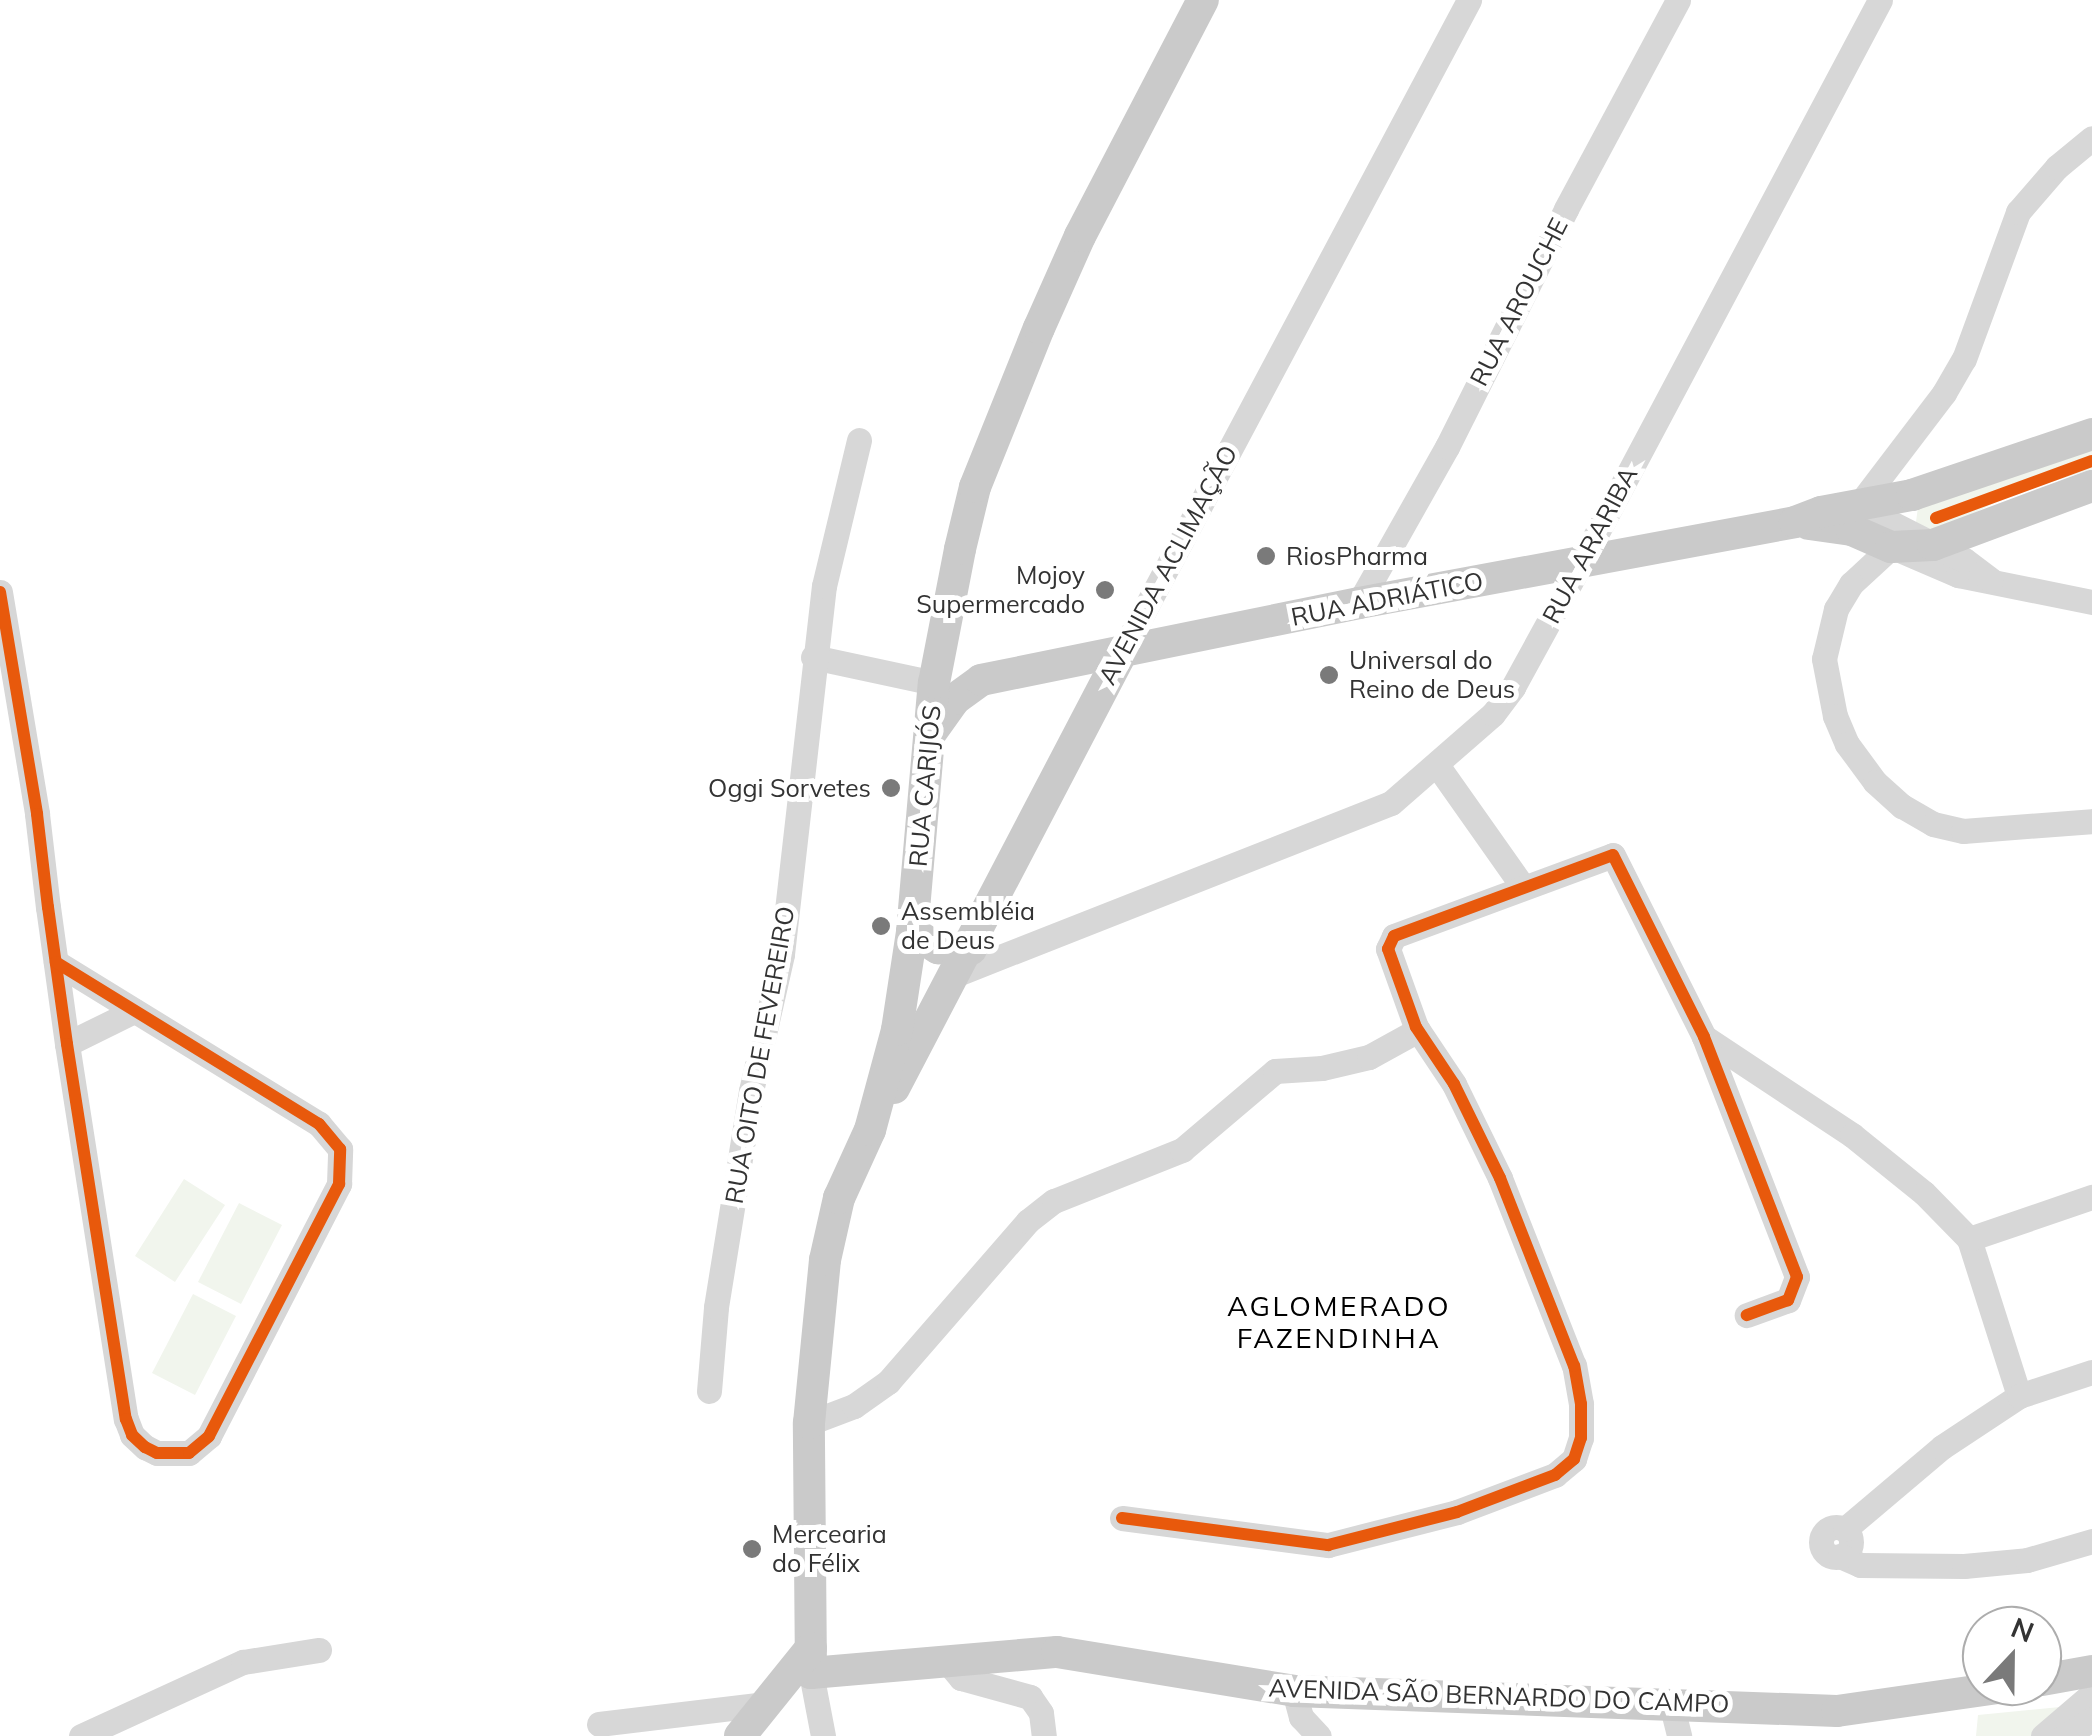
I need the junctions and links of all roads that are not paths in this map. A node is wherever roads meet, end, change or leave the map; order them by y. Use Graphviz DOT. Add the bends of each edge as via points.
graph roads {
  1 [pos="1202,0"];
  2 [pos="1469,0"];
  3 [pos="1678,0"];
  4 [pos="1880,0"];
  5 [pos="2092,138"];
  6 [pos="2092,434"];
  7 [pos="859,440"];
  8 [pos="2092,486"];
  9 [pos="1858,506"];
  10 [pos="1795,522"];
  11 [pos="1895,524"];
  12 [pos="1933,545"];
  13 [pos="1582,561"];
  14 [pos="1991,580"];
  15 [pos="0,592"];
  16 [pos="2092,602"];
  17 [pos="1359,603"];
  18 [pos="945,622"];
  19 [pos="1121,654"];
  20 [pos="814,657"];
  21 [pos="981,680"];
  22 [pos="934,683"];
  23 [pos="930,735"];
  24 [pos="1437,765"];
  25 [pos="2092,821"];
  26 [pos="1522,887"];
  27 [pos="912,932"];
  28 [pos="56,962"];
  29 [pos="964,962"];
  30 [pos="134,1011"];
  31 [pos="1418,1030"];
  32 [pos="1704,1037"];
  33 [pos="68,1044"];
  34 [pos="870,1130"];
  35 [pos="2092,1197"];
  36 [pos="1970,1239"];
  37 [pos="1747,1315"];
  38 [pos="2092,1372"];
  39 [pos="709,1392"];
  40 [pos="2019,1396"];
  41 [pos="809,1424"];
  42 [pos="1122,1518"];
  43 [pos="2092,1541"];
  44 [pos="319,1650"];
  45 [pos="945,1659"];
  46 [pos="811,1660"];
  47 [pos="2092,1670"];
  48 [pos="2062,1676"];
  49 [pos="1294,1691"];
  50 [pos="1962,1693"];
  51 [pos="2092,1694"];
  52 [pos="1671,1703"];
  53 [pos="2092,1719"];
  54 [pos="764,1720"];
  55 [pos="599,1724"];
  56 [pos="82,1736"];
  57 [pos="740,1736"];
  58 [pos="823,1736"];
  59 [pos="1044,1736"];
  60 [pos="1319,1736"];
  61 [pos="1678,1736"];
  62 [pos="2043,1736"];
  63 [pos="2064,1736"];
  1 -- 18 [label="main road, RUA CARIJÓS" via="1080,236 1000,420 975,488"];
  2 -- 19 [label="street, AVENIDA ACLIMAÇÃO"];
  3 -- 17 [label="street, RUA AROUCHE"];
  4 -- 13 [label="street, RUA ARARIBA"];
  5 -- 9 [label="street" via="2018,212 1964,359"];
  6 -- 11 [label="main road, RUA ADRIÁTICO"];
  7 -- 20 [label="street, RUA OITO DE FEVEREIRO"];
  8 -- 12 [label="main road, RUA ADRIÁTICO"];
  9 -- 10 [label="main road, RUA ADRIÁTICO"];
  9 -- 11 [label="main road, RUA ADRIÁTICO"];
  10 -- 11 [label="main road, RUA ADRIÁTICO" via="1852,530"];
  10 -- 13 [label="main road, RUA ADRIÁTICO"];
  11 -- 12 [label="main road, RUA ADRIÁTICO"];
  11 -- 14 [label="street" via="1958,575"];
  11 -- 25 [label="street" via="1836,609 1824,659 1835,716 1866,769 1902,806 1933,824 1964,831"];
  12 -- 14 [label="street"];
  13 -- 17 [label="main road, RUA ADRIÁTICO"];
  13 -- 24 [label="street, RUA ARARIBA" via="1513,688"];
  14 -- 16 [label="street"];
  15 -- 28 [label="street"];
  17 -- 19 [label="main road, RUA ADRIÁTICO"];
  18 -- 21 [label="main road" via="957,661"];
  18 -- 22 [label="main road, RUA CARIJÓS"];
  19 -- 21 [label="main road, RUA ADRIÁTICO"];
  19 -- 29 [label="main road, AVENIDA ACLIMAÇÃO"];
  20 -- 22 [label="street"];
  20 -- 39 [label="street, RUA OITO DE FEVEREIRO" via="782,954 751,1092"];
  21 -- 23 [label="main road" via="954,699"];
  22 -- 23 [label="main road, RUA CARIJÓS"];
  23 -- 27 [label="main road, RUA CARIJÓS"];
  24 -- 26 [label="street"];
  24 -- 29 [label="street, RUA ARARIBA" via="1391,803 1360,818"];
  26 -- 31 [label="street" via="1394,936 1388,950"];
  26 -- 32 [label="street" via="1614,855"];
  27 -- 29 [label="main road"];
  27 -- 34 [label="main road, RUA CARIJÓS" via="897,1030"];
  28 -- 30 [label="street"];
  28 -- 33 [label="street"];
  29 -- 34 [label="main road, AVENIDA ACLIMAÇÃO"];
  30 -- 33 [label="street"];
  30 -- 33 [label="street" via="319,1124 340,1148 343,1164 340,1184 229,1400 209,1436 189,1453 145,1446 126,1418"];
  31 -- 41 [label="street" via="1369,1057 1275,1071 1182,1150 1054,1201 1028,1221 888,1382 854,1406"];
  31 -- 42 [label="street" via="1480,1134 1574,1366 1582,1404 1574,1459 1556,1475 1457,1512 1328,1545"];
  32 -- 36 [label="street" via="1852,1135"];
  32 -- 37 [label="street" via="1797,1277 1788,1300"];
  34 -- 41 [label="main road, RUA CARIJÓS" via="830,1230"];
  35 -- 36 [label="street"];
  36 -- 40 [label="street"];
  38 -- 40 [label="street"];
  40 -- 43 [label="street" via="1942,1447 1844,1530 1830,1528 1821,1539 1826,1553 1860,1565 1964,1566 2027,1560"];
  41 -- 46 [label="main road, RUA CARIJÓS"];
  44 -- 56 [label="street" via="243,1662"];
  45 -- 46 [label="main road, AVENIDA SÃO BERNARDO DO CAMPO"];
  45 -- 49 [label="main road, AVENIDA SÃO BERNARDO DO CAMPO" via="1058,1652"];
  45 -- 59 [label="street" via="956,1676 1030,1697"];
  46 -- 54 [label="main road"];
  46 -- 58 [label="street"];
  47 -- 48 [label="main road"];
  49 -- 52 [label="main road, AVENIDA SÃO BERNARDO DO CAMPO"];
  49 -- 60 [label="street" via="1301,1717"];
  50 -- 52 [label="main road, AVENIDA SÃO BERNARDO DO CAMPO" via="1837,1711"];
  51 -- 62 [label="street"];
  52 -- 61 [label="street"];
  53 -- 63 [label="street"];
  54 -- 55 [label="street"];
  54 -- 57 [label="main road"];
}
